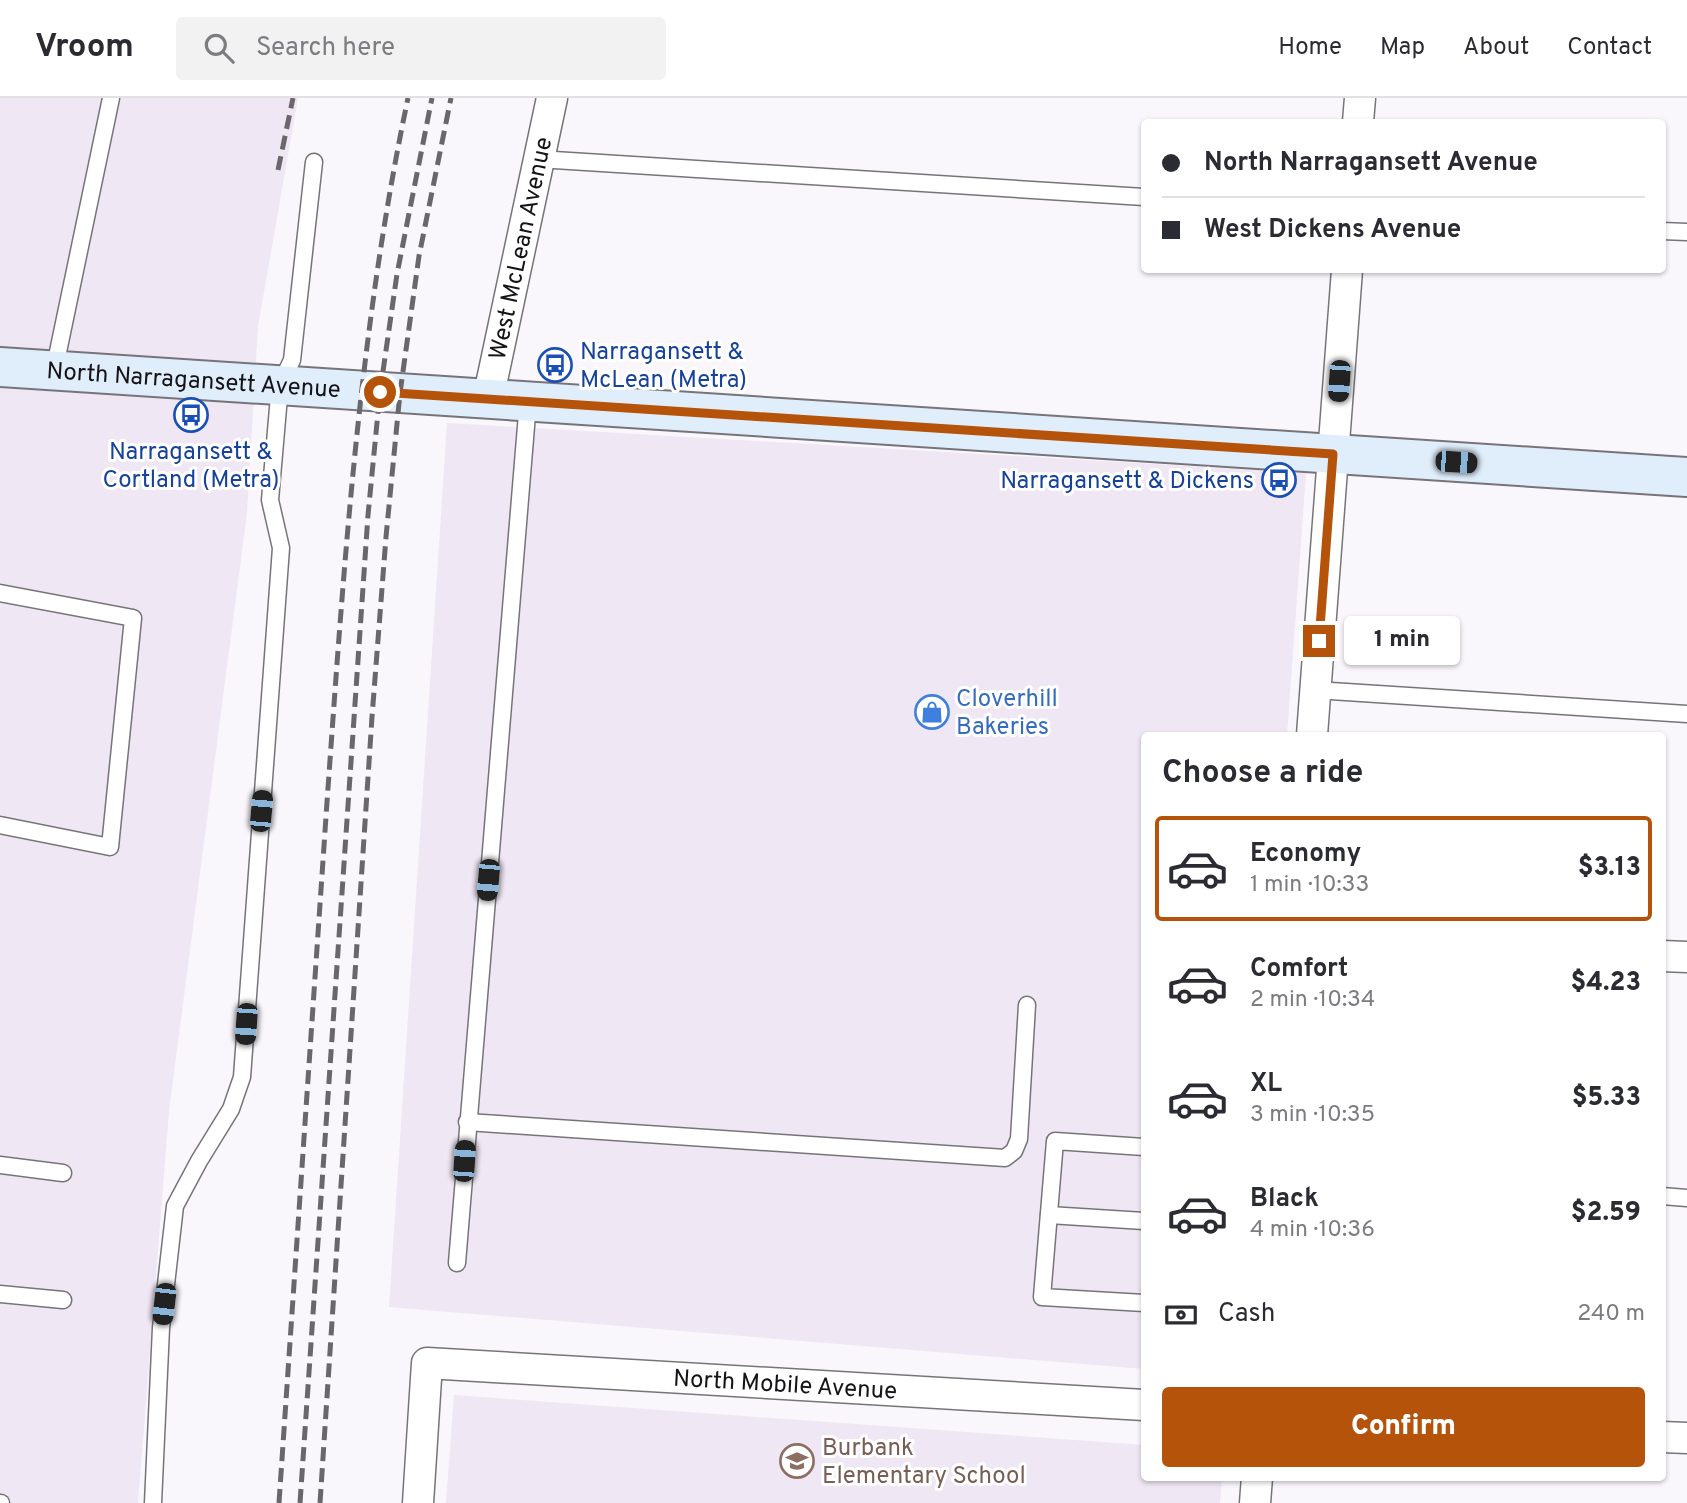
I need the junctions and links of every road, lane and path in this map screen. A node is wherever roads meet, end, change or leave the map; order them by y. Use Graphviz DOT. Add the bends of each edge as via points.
graph roads {
  1 [pos="111,98"];
  2 [pos="552,98"];
  3 [pos="1360,98"];
  4 [pos="1358,119"];
  5 [pos="538,159"];
  6 [pos="314,162"];
  7 [pos="1141,197"];
  8 [pos="1666,231"];
  9 [pos="1687,232"];
  10 [pos="1347,273"];
  11 [pos="0,367"];
  12 [pos="54,371"];
  13 [pos="280,386"];
  14 [pos="488,399"];
  15 [pos="528,402"];
  16 [pos="1333,454"];
  17 [pos="1687,477"];
  18 [pos="0,593"];
  19 [pos="1315,690"];
  20 [pos="1687,714"];
  21 [pos="1312,732"];
  22 [pos="0,825"];
  23 [pos="1666,956"];
  24 [pos="1687,957"];
  25 [pos="1027,1005"];
  26 [pos="467,1122"];
  27 [pos="1141,1147"];
  28 [pos="0,1165"];
  29 [pos="63,1173"];
  30 [pos="1666,1196"];
  31 [pos="1687,1198"];
  32 [pos="1049,1215"];
  33 [pos="1141,1221"];
  34 [pos="457,1263"];
  35 [pos="0,1294"];
  36 [pos="63,1300"];
  37 [pos="1141,1303"];
  38 [pos="1141,1405"];
  39 [pos="1666,1437"];
  40 [pos="1687,1438"];
  41 [pos="1257,1481"];
  42 [pos="153,1503"];
  43 [pos="418,1503"];
  44 [pos="1255,1503"];
  1 -- 12 [label="lane"];
  2 -- 5 [label="street, West McLean Avenue"];
  3 -- 4 [label="street"];
  5 -- 7 [label="lane"];
  5 -- 14 [label="street, West McLean Avenue"];
  6 -- 13 [label="lane" via="292,360"];
  8 -- 9 [label="lane"];
  10 -- 16 [label="street"];
  11 -- 12 [label="street, North Narragansett Avenue"];
  12 -- 13 [label="street, North Narragansett Avenue"];
  13 -- 14 [label="street, North Narragansett Avenue"];
  13 -- 42 [label="lane" via="270,500 281,548 242,1077 231,1110 175,1206 161,1328"];
  14 -- 15 [label="street, North Narragansett Avenue"];
  15 -- 16 [label="street, North Narragansett Avenue"];
  15 -- 26 [label="lane"];
  16 -- 17 [label="street, North Narragansett Avenue"];
  16 -- 19 [label="street"];
  18 -- 22 [label="lane" via="133,618 110,847"];
  19 -- 20 [label="lane"];
  19 -- 21 [label="street"];
  23 -- 24 [label="street"];
  25 -- 26 [label="lane" via="1018,1139 1005,1158"];
  26 -- 34 [label="lane"];
  27 -- 32 [label="lane" via="1055,1141"];
  28 -- 29 [label="lane"];
  30 -- 31 [label="lane"];
  32 -- 33 [label="lane"];
  32 -- 37 [label="lane" via="1042,1297"];
  35 -- 36 [label="lane"];
  38 -- 43 [label="street, North Mobile Avenue" via="427,1363"];
  39 -- 40 [label="street"];
  41 -- 44 [label="street"];
}
